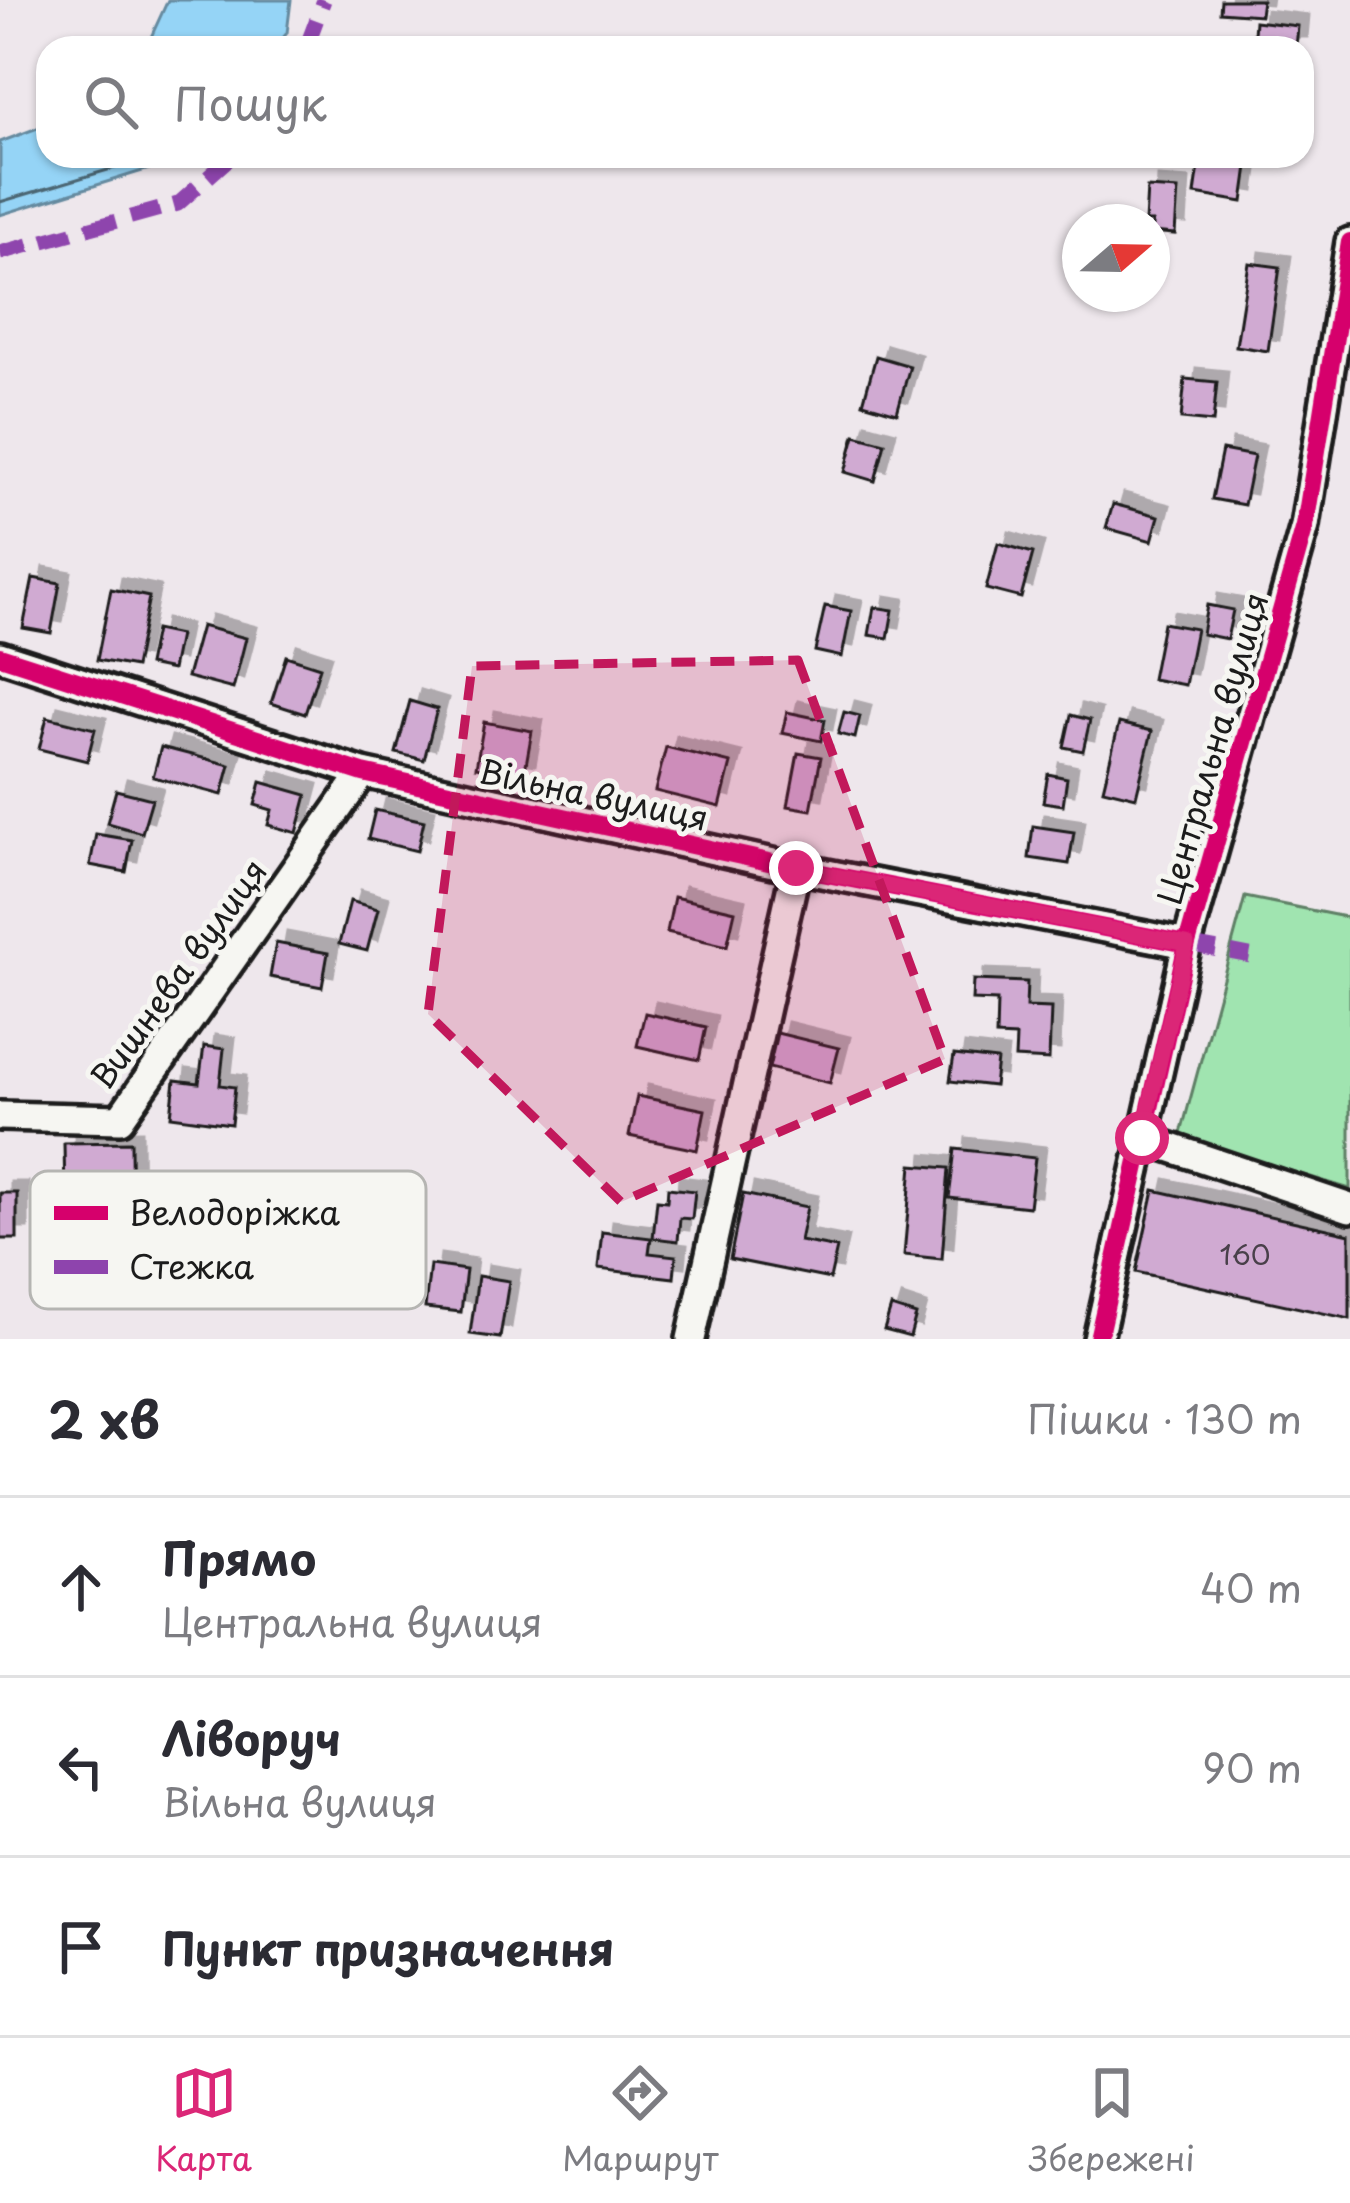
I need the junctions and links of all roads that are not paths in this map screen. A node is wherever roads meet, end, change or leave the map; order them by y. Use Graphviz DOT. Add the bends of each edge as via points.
graph roads {
  1 [pos="1350,242"];
  2 [pos="0,656"];
  3 [pos="363,773"];
  4 [pos="796,868"];
  5 [pos="1187,944"];
  6 [pos="0,1116"];
  7 [pos="1142,1138"];
  8 [pos="1350,1208"];
  9 [pos="691,1339"];
  10 [pos="1098,1339"];
  1 -- 5 [label="street, Центральна вулиця" via="1305,526"];
  2 -- 3 [label="street, Вільна вулиця"];
  3 -- 4 [label="street, Вільна вулиця"];
  3 -- 6 [label="street, Вишнева вулиця" via="121,1119"];
  4 -- 5 [label="street, Вільна вулиця"];
  4 -- 9 [label="street"];
  5 -- 7 [label="street, Центральна вулиця"];
  7 -- 8 [label="street"];
  7 -- 10 [label="street, Центральна вулиця"];
}
